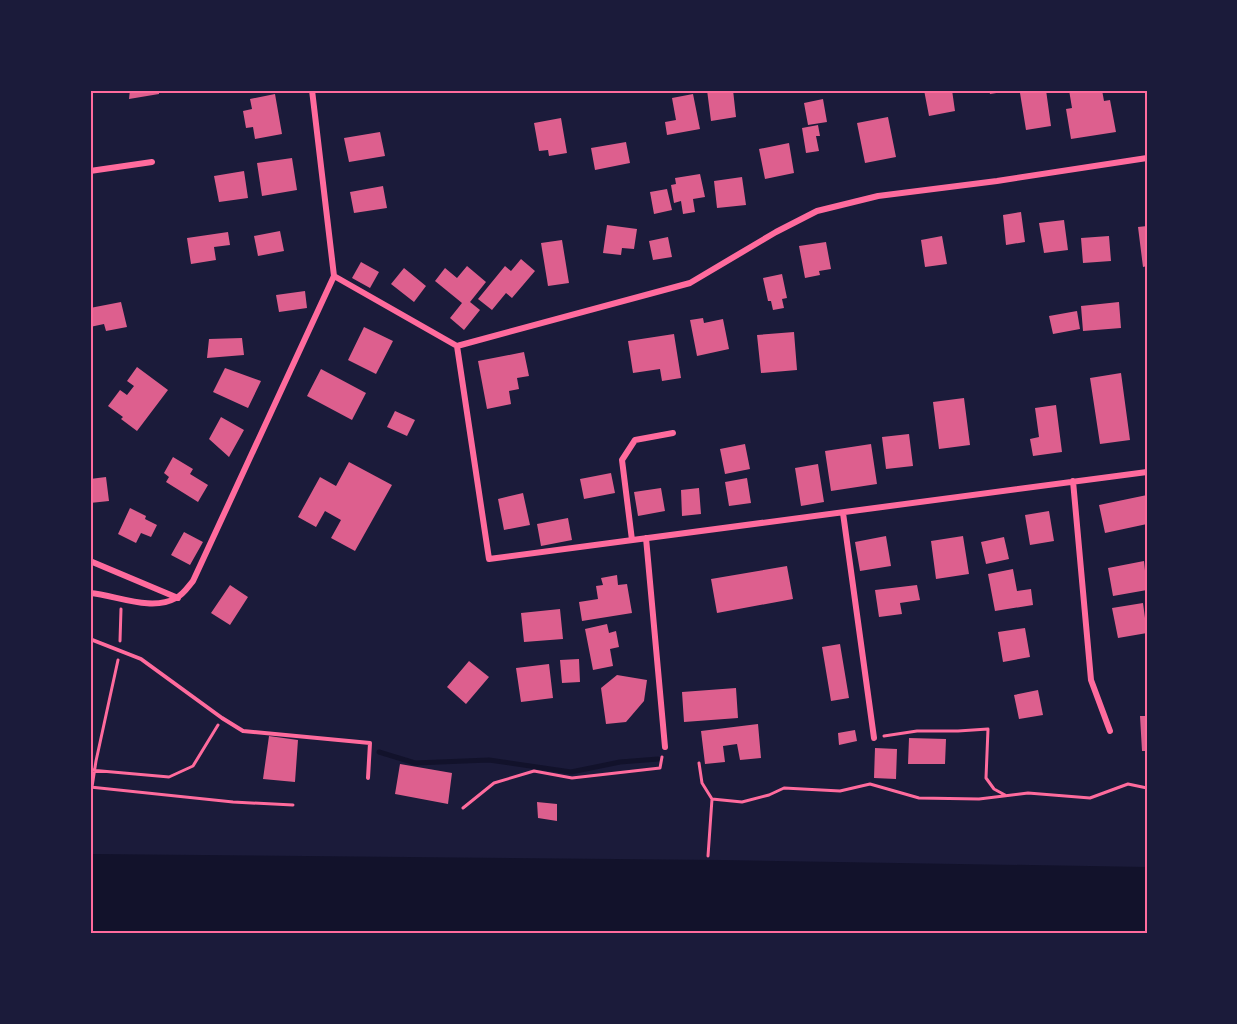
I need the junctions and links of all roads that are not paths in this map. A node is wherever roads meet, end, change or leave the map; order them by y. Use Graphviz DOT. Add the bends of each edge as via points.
graph roads {
  1 [pos="312,90"];
  2 [pos="1147,158"];
  3 [pos="152,162"];
  4 [pos="90,171"];
  5 [pos="334,276"];
  6 [pos="457,346"];
  7 [pos="673,433"];
  8 [pos="1147,472"];
  9 [pos="1073,481"];
  10 [pos="843,513"];
  11 [pos="646,538"];
  12 [pos="632,540"];
  13 [pos="90,561"];
  14 [pos="90,593"];
  15 [pos="178,598"];
  16 [pos="90,639"];
  17 [pos="1110,731"];
  18 [pos="874,738"];
  19 [pos="665,747"];
  20 [pos="368,778"];
  1 -- 5 [label="street"];
  2 -- 6 [label="street" via="878,196 817,211 690,283"];
  3 -- 4 [label="street"];
  5 -- 6 [label="street"];
  5 -- 15 [label="street" via="193,581"];
  6 -- 12 [label="street" via="489,559"];
  7 -- 12 [label="street" via="635,440 622,460"];
  8 -- 9 [label="street"];
  9 -- 10 [label="street"];
  9 -- 17 [label="street" via="1091,680"];
  10 -- 11 [label="street"];
  10 -- 18 [label="street"];
  11 -- 12 [label="street"];
  11 -- 19 [label="street"];
  13 -- 15 [label="street"];
  14 -- 15 [label="street" via="149,603"];
  16 -- 20 [label="lane" via="141,658 243,730 370,742"];
}
